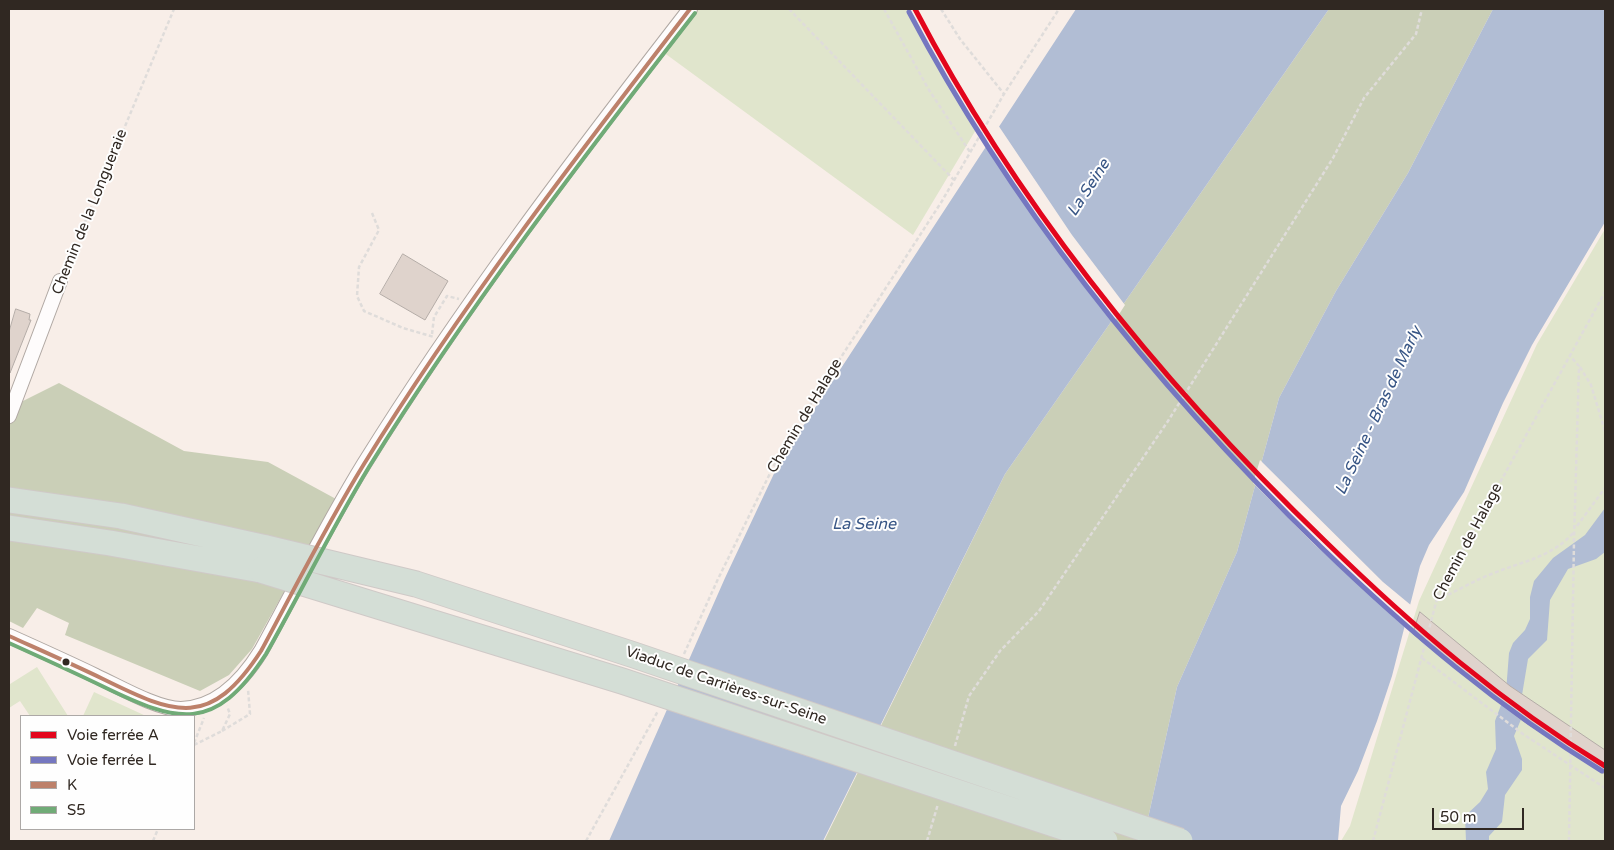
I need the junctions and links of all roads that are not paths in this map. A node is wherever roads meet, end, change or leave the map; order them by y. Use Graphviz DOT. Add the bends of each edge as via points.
graph roads {
  1 [pos="690,9"];
  2 [pos="60,281"];
  3 [pos="9,416"];
  4 [pos="9,500"];
  5 [pos="9,528"];
  6 [pos="264,559"];
  7 [pos="9,636"];
  8 [pos="1105,841"];
  9 [pos="1180,841"];
  1 -- 7 [label="street" via="472,302 438,339 246,674 218,698 180,709 145,699"];
  2 -- 3 [label="street, Chemin de la Longueraie"];
  4 -- 6 [label="highway" via="121,516"];
  5 -- 6 [label="highway" via="110,543"];
  6 -- 8 [label="highway, Viaduc de Carrières-sur-Seine, bridge"];
  6 -- 9 [label="highway, Viaduc de Carrières-sur-Seine, bridge" via="416,584 746,692"];
}
